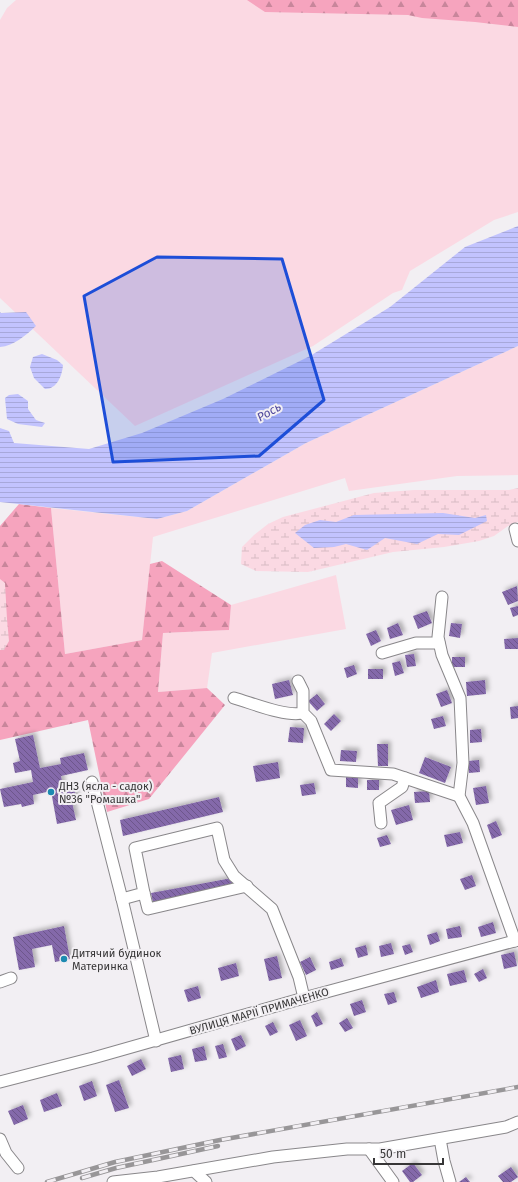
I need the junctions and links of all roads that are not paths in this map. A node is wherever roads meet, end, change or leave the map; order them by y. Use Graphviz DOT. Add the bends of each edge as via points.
graph roads {
  1 [pos="515,529"];
  2 [pos="518,541"];
  3 [pos="442,597"];
  4 [pos="439,643"];
  5 [pos="382,652"];
  6 [pos="298,681"];
  7 [pos="234,698"];
  8 [pos="303,713"];
  9 [pos="405,778"];
  10 [pos="92,782"];
  11 [pos="459,796"];
  12 [pos="381,823"];
  13 [pos="247,886"];
  14 [pos="144,892"];
  15 [pos="122,898"];
  16 [pos="517,941"];
  17 [pos="11,978"];
  18 [pos="0,982"];
  19 [pos="304,998"];
  20 [pos="156,1041"];
  21 [pos="0,1082"];
  22 [pos="518,1122"];
  23 [pos="0,1138"];
  24 [pos="440,1139"];
  25 [pos="369,1149"];
  26 [pos="18,1168"];
  27 [pos="194,1170"];
  28 [pos="113,1182"];
  29 [pos="206,1182"];
  30 [pos="393,1182"];
  31 [pos="450,1182"];
  1 -- 2 [label="street"];
  3 -- 4 [label="street"];
  4 -- 5 [label="street" via="416,644"];
  4 -- 11 [label="street" via="460,698 463,764"];
  6 -- 8 [label="street" via="303,691"];
  7 -- 8 [label="street" via="280,711"];
  8 -- 9 [label="street" via="311,721 331,770 393,774"];
  9 -- 11 [label="street"];
  9 -- 12 [label="street" via="402,787 379,803"];
  10 -- 15 [label="street"];
  11 -- 16 [label="street" via="473,823"];
  13 -- 14 [label="street" via="148,909"];
  13 -- 14 [label="street" via="234,876 224,860 217,828 135,848"];
  13 -- 19 [label="street" via="272,909 299,977"];
  14 -- 15 [label="street"];
  15 -- 20 [label="street"];
  16 -- 19 [label="street, ВУЛИЦЯ МАРІЇ ПРИМАЧЕНКО"];
  17 -- 18 [label="street"];
  19 -- 20 [label="street, ВУЛИЦЯ МАРІЇ ПРИМАЧЕНКО"];
  20 -- 21 [label="street, ВУЛИЦЯ МАРІЇ ПРИМАЧЕНКО"];
  22 -- 24 [label="street" via="506,1127"];
  23 -- 26 [label="street" via="6,1153"];
  24 -- 25 [label="street"];
  24 -- 31 [label="street"];
  25 -- 27 [label="street" via="273,1157"];
  25 -- 30 [label="street"];
  27 -- 28 [label="street"];
  27 -- 29 [label="street"];
}
